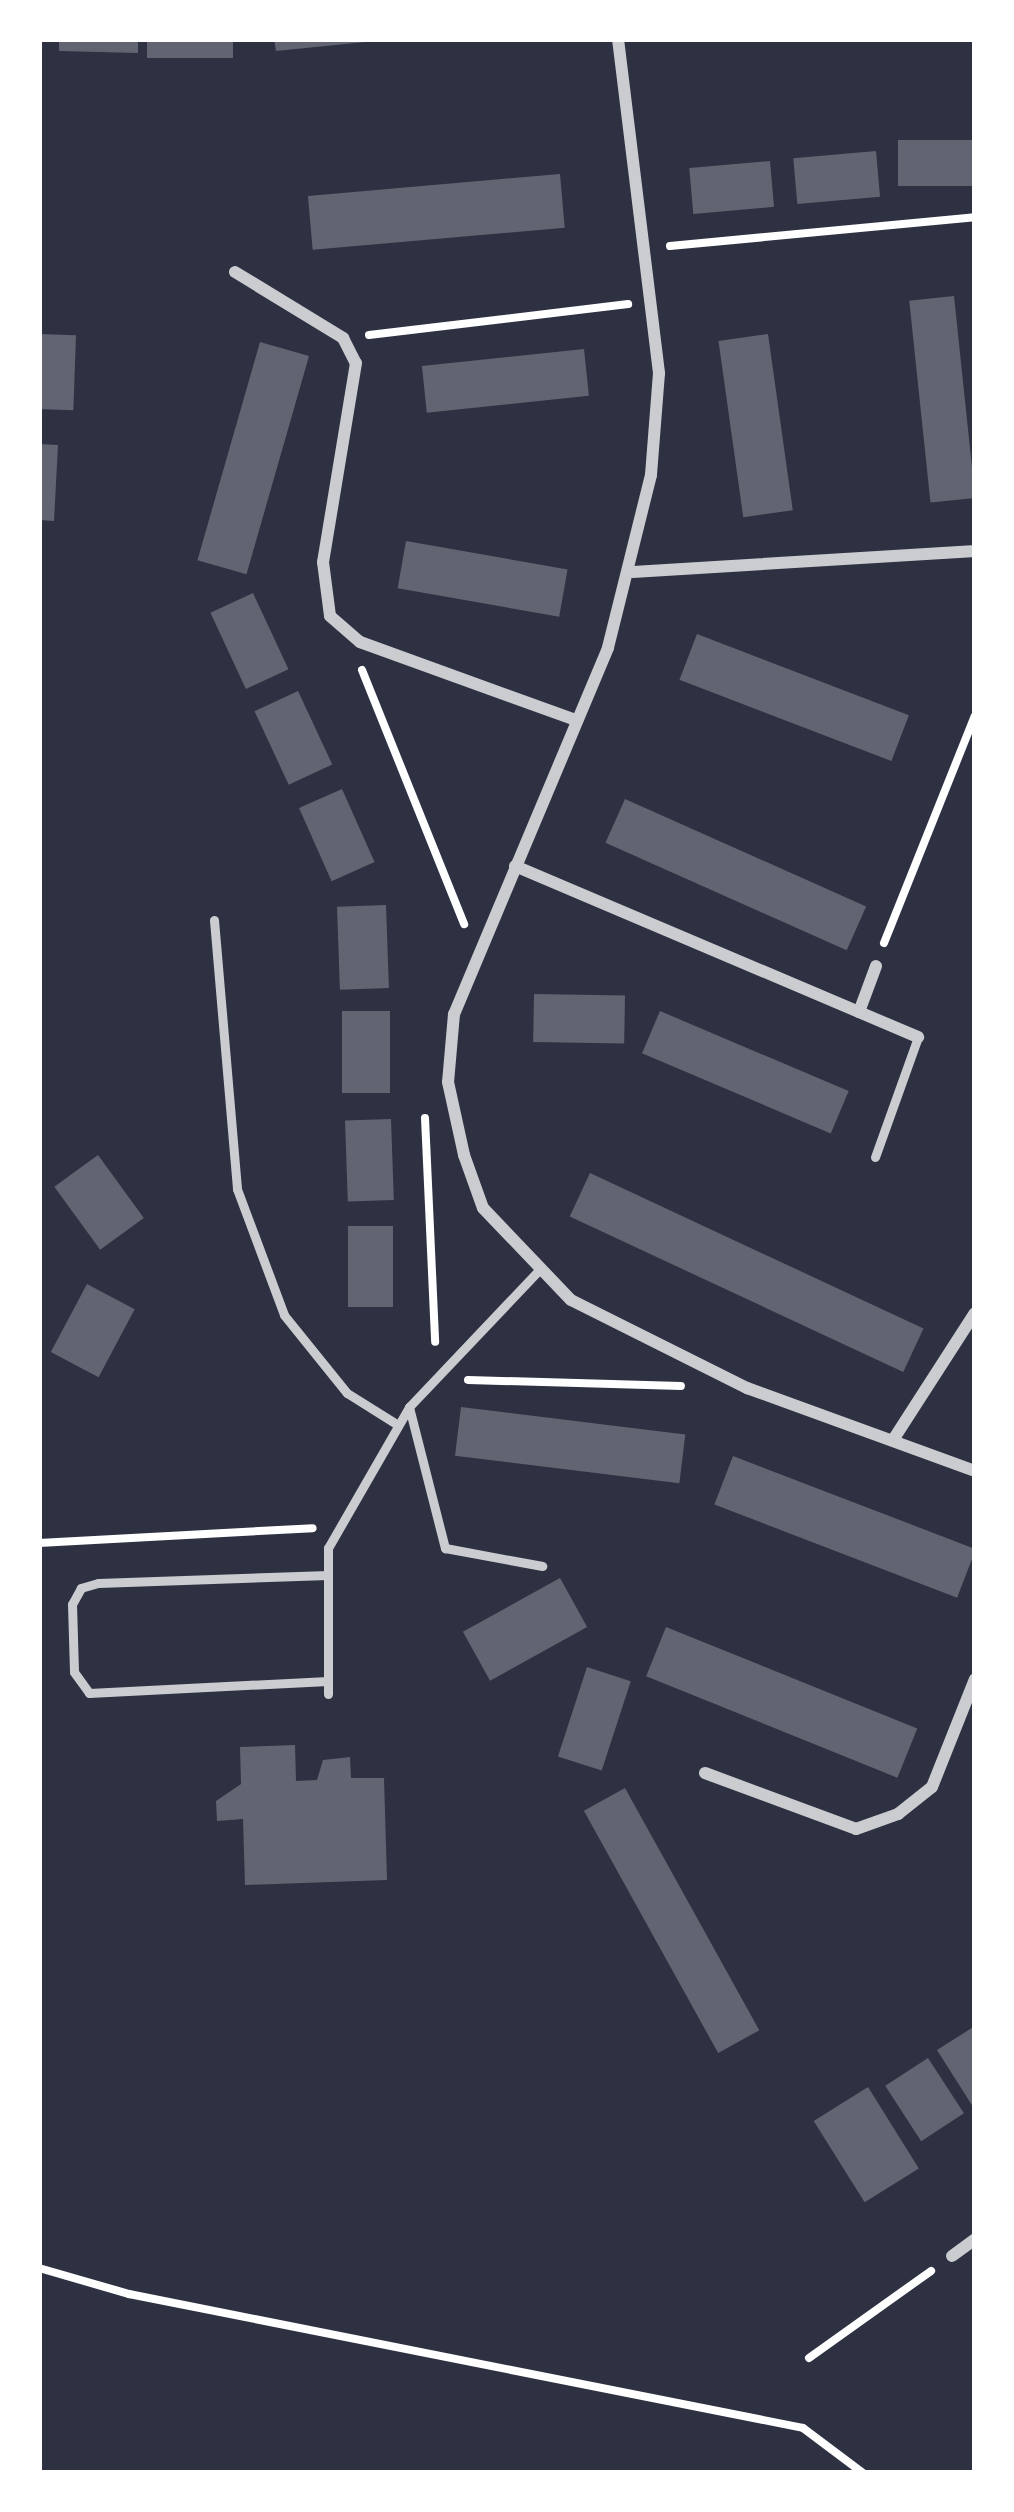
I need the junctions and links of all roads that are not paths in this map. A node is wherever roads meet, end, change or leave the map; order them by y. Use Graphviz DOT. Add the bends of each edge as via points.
graph roads {
  1 [pos="618,39"];
  2 [pos="235,272"];
  3 [pos="975,551"];
  4 [pos="632,572"];
  5 [pos="575,720"];
  6 [pos="514,866"];
  7 [pos="214,920"];
  8 [pos="876,966"];
  9 [pos="859,1012"];
  10 [pos="918,1037"];
  11 [pos="875,1157"];
  12 [pos="539,1270"];
  13 [pos="975,1312"];
  14 [pos="409,1407"];
  15 [pos="398,1425"];
  16 [pos="893,1440"];
  17 [pos="975,1472"];
  18 [pos="542,1566"];
  19 [pos="328,1575"];
  20 [pos="975,1679"];
  21 [pos="328,1681"];
  22 [pos="328,1694"];
  23 [pos="705,1773"];
  24 [pos="975,2239"];
  25 [pos="952,2256"];
  1 -- 4 [label="street" via="659,374"];
  2 -- 5 [label="street" via="343,338 356,363 323,562 330,616 360,642"];
  3 -- 4 [label="street"];
  4 -- 5 [label="street"];
  5 -- 6 [label="street"];
  6 -- 9 [label="street"];
  6 -- 12 [label="street" via="454,1014 448,1082 483,1208"];
  7 -- 15 [label="lane" via="237,1189 284,1315 347,1393"];
  8 -- 9 [label="street"];
  9 -- 10 [label="street"];
  10 -- 11 [label="lane"];
  12 -- 14 [label="lane"];
  12 -- 16 [label="street" via="572,1300 747,1388"];
  13 -- 16 [label="street"];
  14 -- 15 [label="lane"];
  14 -- 18 [label="lane" via="445,1548"];
  15 -- 19 [label="lane" via="328,1548"];
  16 -- 17 [label="street"];
  19 -- 21 [label="lane"];
  19 -- 21 [label="lane" via="98,1583 81,1588 72,1604 74,1672 89,1693"];
  20 -- 23 [label="street" via="932,1787 898,1814 856,1829"];
  21 -- 22 [label="lane"];
  24 -- 25 [label="street"];
}
